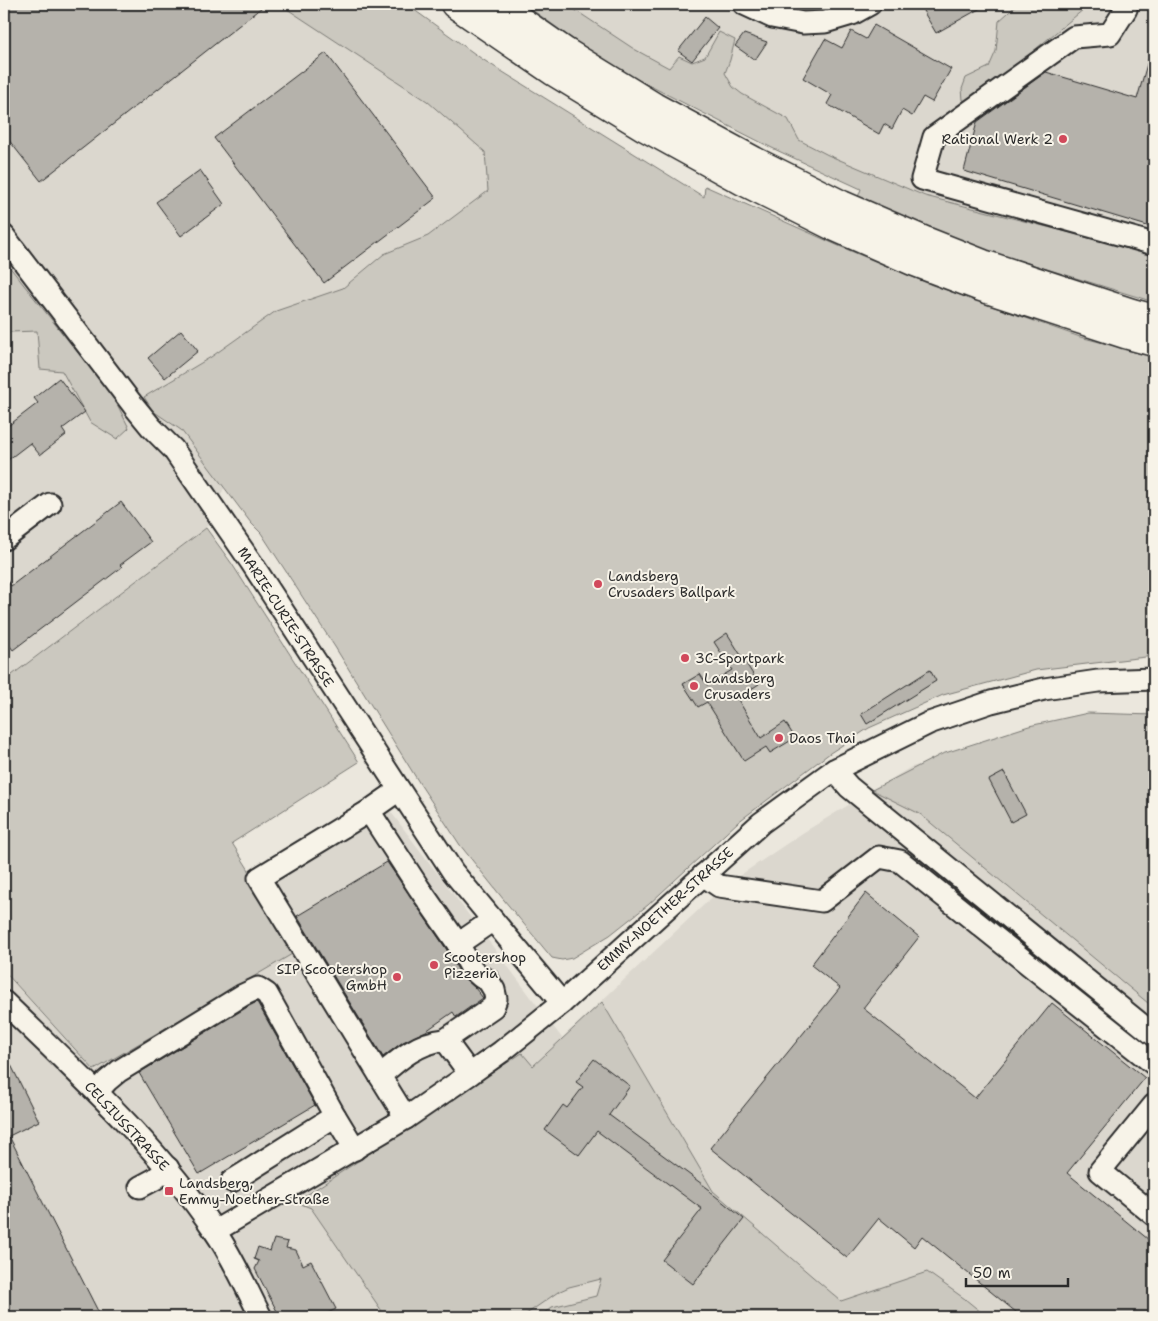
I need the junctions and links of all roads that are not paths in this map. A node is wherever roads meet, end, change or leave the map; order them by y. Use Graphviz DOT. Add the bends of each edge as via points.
graph roads {
  1 [pos="455,4"];
  2 [pos="496,4"];
  3 [pos="744,4"];
  4 [pos="870,4"];
  5 [pos="1124,6"];
  6 [pos="4,236"];
  7 [pos="1154,244"];
  8 [pos="1154,319"];
  9 [pos="1154,342"];
  10 [pos="50,504"];
  11 [pos="4,539"];
  12 [pos="1154,679"];
  13 [pos="834,770"];
  14 [pos="399,790"];
  15 [pos="369,811"];
  16 [pos="703,875"];
  17 [pos="493,920"];
  18 [pos="458,944"];
  19 [pos="4,1002"];
  20 [pos="562,1003"];
  21 [pos="1154,1035"];
  22 [pos="445,1040"];
  23 [pos="1154,1064"];
  24 [pos="470,1074"];
  25 [pos="380,1076"];
  26 [pos="97,1092"];
  27 [pos="1154,1105"];
  28 [pos="335,1116"];
  29 [pos="406,1118"];
  30 [pos="355,1149"];
  31 [pos="168,1168"];
  32 [pos="232,1181"];
  33 [pos="140,1187"];
  34 [pos="1154,1215"];
  35 [pos="215,1231"];
  36 [pos="261,1317"];
  1 -- 9 [label="highway" via="553,71 645,128 833,226 981,287"];
  2 -- 8 [label="highway" via="565,52 654,107 842,205 983,264"];
  3 -- 4 [label="street" via="772,17 803,23 825,22 852,14"];
  5 -- 7 [label="street" via="1110,34 1074,37 934,137 922,179"];
  6 -- 14 [label="street, MARIE-CURIE-STRASSE" via="133,405 173,448"];
  10 -- 11 [label="street"];
  12 -- 13 [label="street, EMMY-NOETHER-STRASSE" via="1098,681 991,702 929,723"];
  13 -- 16 [label="street, EMMY-NOETHER-STRASSE" via="761,822"];
  13 -- 21 [label="street" via="849,787"];
  14 -- 15 [label="street"];
  14 -- 17 [label="street, MARIE-CURIE-STRASSE" via="453,872"];
  15 -- 18 [label="street"];
  15 -- 25 [label="street" via="259,878"];
  16 -- 20 [label="street, EMMY-NOETHER-STRASSE"];
  16 -- 23 [label="street" via="719,886 822,902 879,857 900,861"];
  17 -- 18 [label="street"];
  17 -- 20 [label="street, MARIE-CURIE-STRASSE"];
  18 -- 22 [label="street" via="472,968 488,980 496,999 493,1007"];
  19 -- 26 [label="street, CELSIUSSTRASSE"];
  20 -- 24 [label="street, EMMY-NOETHER-STRASSE"];
  22 -- 24 [label="street"];
  22 -- 25 [label="street" via="420,1046"];
  24 -- 29 [label="street, EMMY-NOETHER-STRASSE"];
  25 -- 29 [label="street"];
  26 -- 28 [label="street" via="119,1071 258,988 266,994"];
  26 -- 31 [label="street, CELSIUSSTRASSE"];
  27 -- 34 [label="street" via="1100,1171"];
  28 -- 30 [label="street"];
  28 -- 32 [label="street"];
  29 -- 30 [label="street, EMMY-NOETHER-STRASSE"];
  30 -- 35 [label="street, EMMY-NOETHER-STRASSE"];
  31 -- 33 [label="street"];
  31 -- 35 [label="street, CELSIUSSTRASSE"];
  35 -- 36 [label="street, CELSIUSSTRASSE"];
}
